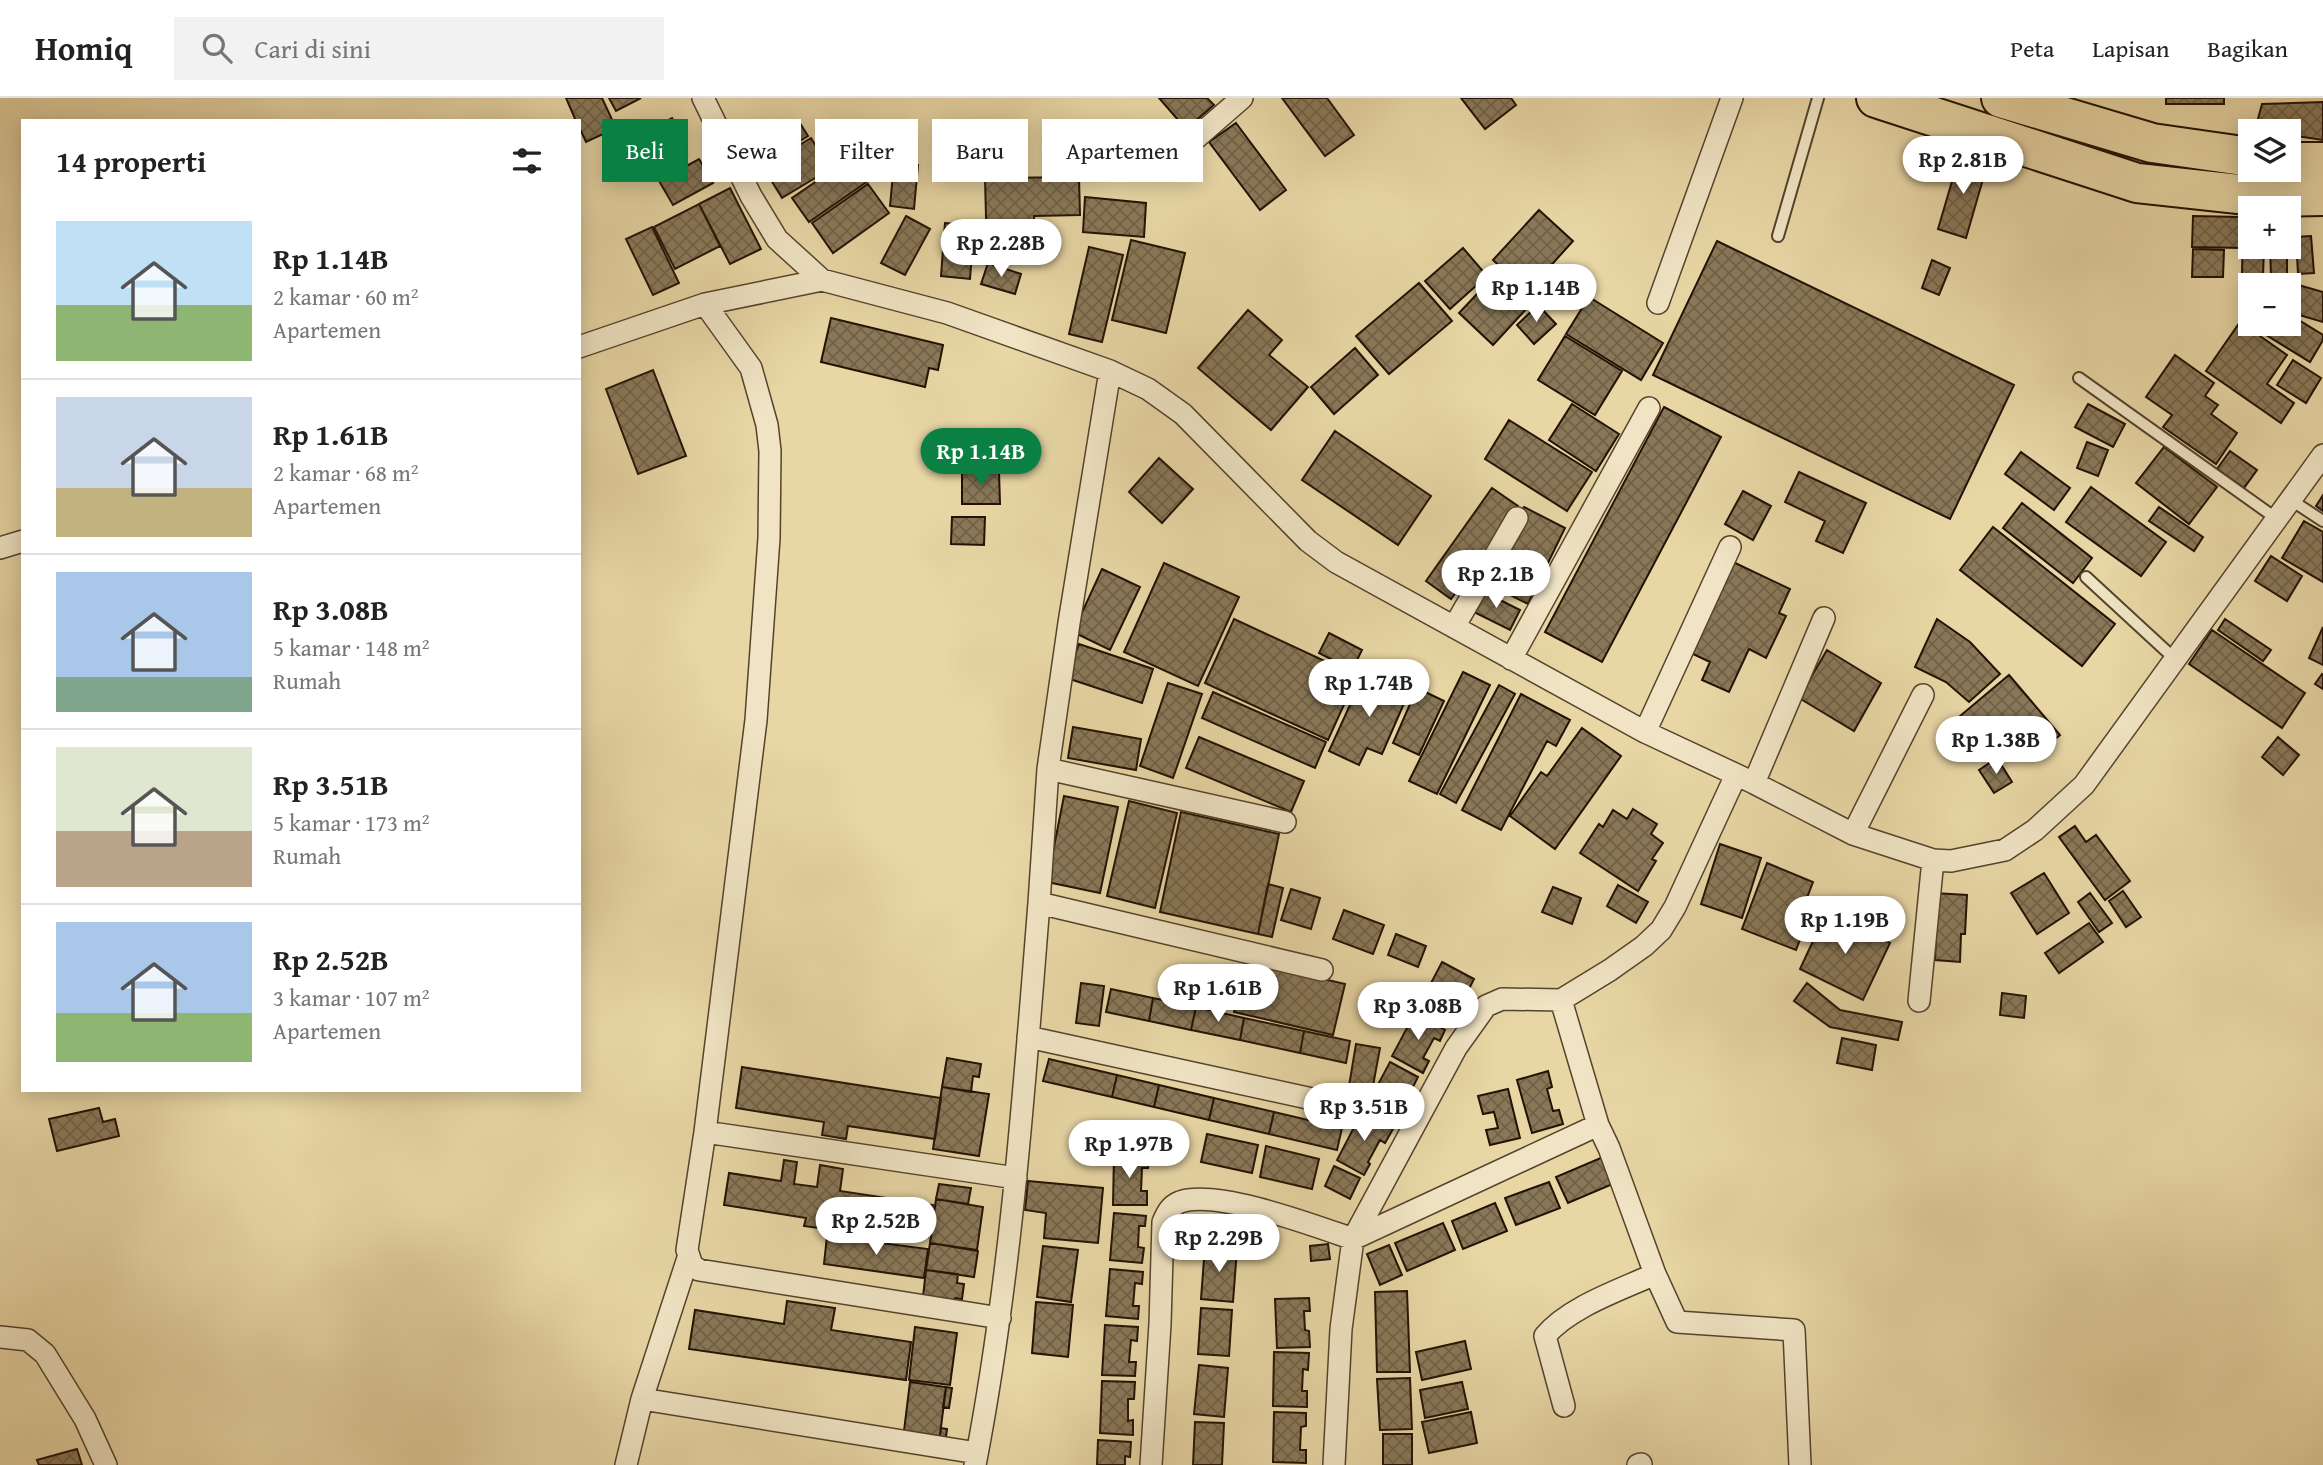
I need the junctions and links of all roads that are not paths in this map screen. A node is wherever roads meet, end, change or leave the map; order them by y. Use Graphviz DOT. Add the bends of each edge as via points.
graph roads {
  1 [pos="703,98"];
  2 [pos="1242,98"];
  3 [pos="1731,98"];
  4 [pos="1818,98"];
  5 [pos="1876,98"];
  6 [pos="2001,98"];
  7 [pos="1203,132"];
  8 [pos="2184,149"];
  9 [pos="2238,156"];
  10 [pos="2301,162"];
  11 [pos="2323,162"];
  12 [pos="2185,190"];
  13 [pos="2323,196"];
  14 [pos="1778,236"];
  15 [pos="822,280"];
  16 [pos="1658,303"];
  17 [pos="705,304"];
  18 [pos="581,346"];
  19 [pos="1110,371"];
  20 [pos="2079,377"];
  21 [pos="1649,408"];
  22 [pos="2323,455"];
  23 [pos="2291,500"];
  24 [pos="1517,518"];
  25 [pos="2277,519"];
  26 [pos="2323,521"];
  27 [pos="21,542"];
  28 [pos="1730,547"];
  29 [pos="0,548"];
  30 [pos="2086,578"];
  31 [pos="1825,618"];
  32 [pos="1454,627"];
  33 [pos="1511,659"];
  34 [pos="2176,660"];
  35 [pos="1923,695"];
  36 [pos="1645,732"];
  37 [pos="1048,769"];
  38 [pos="1745,779"];
  39 [pos="1285,822"];
  40 [pos="1853,834"];
  41 [pos="1933,860"];
  42 [pos="1039,903"];
  43 [pos="1322,970"];
  44 [pos="1562,1000"];
  45 [pos="1919,1001"];
  46 [pos="1028,1037"];
  47 [pos="1345,1106"];
  48 [pos="1598,1125"];
  49 [pos="705,1132"];
  50 [pos="1016,1178"];
  51 [pos="1353,1239"];
  52 [pos="688,1258"];
  53 [pos="1655,1275"];
  54 [pos="1000,1318"];
  55 [pos="0,1337"];
  56 [pos="642,1399"];
  57 [pos="1564,1406"];
  58 [pos="976,1459"];
  59 [pos="106,1465"];
  60 [pos="626,1465"];
  61 [pos="1151,1465"];
  62 [pos="1334,1465"];
  63 [pos="1800,1465"];
  1 -- 15 [label="street" via="777,239"];
  2 -- 7 [label="street"];
  3 -- 16 [label="street"];
  4 -- 14 [label="lane"];
  5 -- 12 [label="highway" via="2137,184"];
  6 -- 8 [label="highway" via="2152,144"];
  8 -- 9 [label="highway"];
  8 -- 12 [label="highway"];
  10 -- 11 [label="highway"];
  12 -- 13 [label="highway"];
  15 -- 17 [label="street"];
  15 -- 19 [label="street" via="947,313"];
  17 -- 18 [label="street"];
  17 -- 49 [label="street" via="751,368 770,451 769,538 756,720"];
  19 -- 32 [label="street" via="1148,389 1183,414 1308,541 1336,562"];
  19 -- 37 [label="street"];
  20 -- 25 [label="lane"];
  21 -- 33 [label="street"];
  22 -- 23 [label="street"];
  23 -- 25 [label="street"];
  23 -- 26 [label="lane"];
  24 -- 32 [label="street"];
  25 -- 34 [label="street"];
  27 -- 29 [label="street"];
  28 -- 36 [label="street"];
  30 -- 34 [label="lane"];
  31 -- 38 [label="street"];
  32 -- 33 [label="street"];
  33 -- 36 [label="street"];
  34 -- 41 [label="street" via="2084,785 2035,830 2004,849 1951,861"];
  35 -- 40 [label="street"];
  36 -- 38 [label="street"];
  37 -- 39 [label="street"];
  37 -- 42 [label="street"];
  38 -- 40 [label="street"];
  38 -- 44 [label="street" via="1661,930 1611,970"];
  40 -- 41 [label="street"];
  41 -- 45 [label="street"];
  42 -- 43 [label="street"];
  42 -- 46 [label="street"];
  44 -- 48 [label="street"];
  44 -- 51 [label="street" via="1502,999 1486,1006 1456,1048"];
  46 -- 47 [label="street"];
  46 -- 50 [label="street"];
  48 -- 51 [label="street"];
  48 -- 53 [label="street"];
  49 -- 50 [label="street"];
  49 -- 52 [label="street"];
  50 -- 54 [label="street"];
  51 -- 61 [label="street" via="1276,1213 1227,1203 1193,1199 1169,1209 1163,1222"];
  51 -- 62 [label="street" via="1341,1329"];
  52 -- 54 [label="street" via="707,1272"];
  52 -- 56 [label="street"];
  53 -- 57 [label="street" via="1557,1321 1545,1336"];
  53 -- 63 [label="street" via="1677,1322 1794,1330"];
  54 -- 58 [label="street"];
  55 -- 59 [label="street" via="27,1340 45,1354 85,1419"];
  56 -- 58 [label="street"];
  56 -- 60 [label="street"];
}
